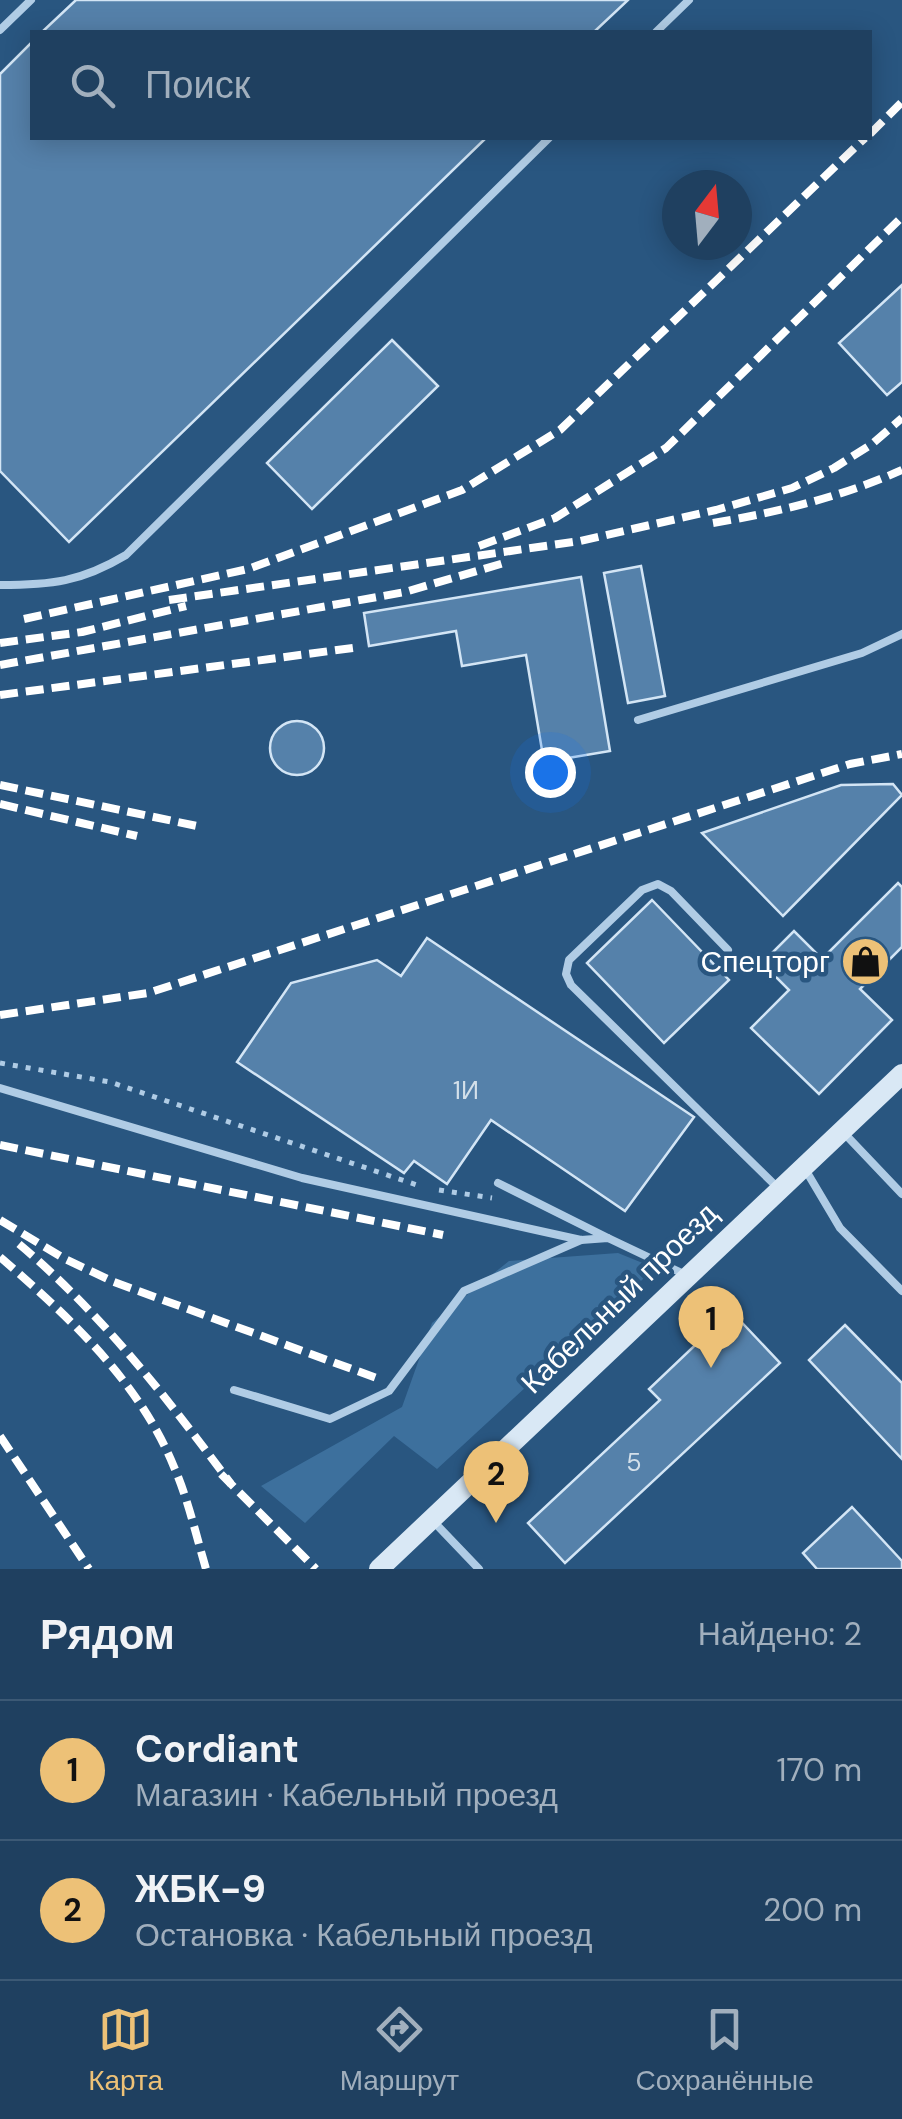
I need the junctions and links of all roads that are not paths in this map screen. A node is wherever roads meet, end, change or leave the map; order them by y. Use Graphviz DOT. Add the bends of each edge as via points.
graph roads {
  1 [pos="31,0"];
  2 [pos="688,0"];
  3 [pos="0,30"];
  4 [pos="658,30"];
  5 [pos="547,140"];
  6 [pos="0,585"];
  7 [pos="902,634"];
  8 [pos="638,720"];
  9 [pos="728,950"];
  10 [pos="902,1074"];
  11 [pos="0,1088"];
  12 [pos="841,1130"];
  13 [pos="803,1165"];
  14 [pos="498,1182"];
  15 [pos="778,1188"];
  16 [pos="902,1194"];
  17 [pos="608,1238"];
  18 [pos="581,1240"];
  19 [pos="686,1275"];
  20 [pos="902,1292"];
  21 [pos="234,1390"];
  22 [pos="431,1519"];
  23 [pos="379,1569"];
  24 [pos="479,1569"];
  1 -- 3 [label="lane"];
  2 -- 4 [label="lane"];
  5 -- 6 [label="lane" via="126,555 95,574 53,585"];
  7 -- 8 [label="lane" via="862,653"];
  9 -- 15 [label="lane" via="658,884 642,890 569,960 566,974"];
  10 -- 12 [label="street, Кабельный проезд"];
  11 -- 18 [label="lane" via="302,1178"];
  12 -- 13 [label="street, Кабельный проезд"];
  12 -- 16 [label="lane"];
  13 -- 15 [label="street, Кабельный проезд"];
  13 -- 20 [label="lane" via="840,1228"];
  14 -- 17 [label="lane"];
  15 -- 19 [label="street, Кабельный проезд"];
  17 -- 18 [label="lane"];
  17 -- 19 [label="lane"];
  18 -- 21 [label="lane" via="464,1290 389,1391 330,1418"];
  19 -- 22 [label="street, Кабельный проезд"];
  22 -- 23 [label="street, Кабельный проезд"];
  22 -- 24 [label="lane"];
}
